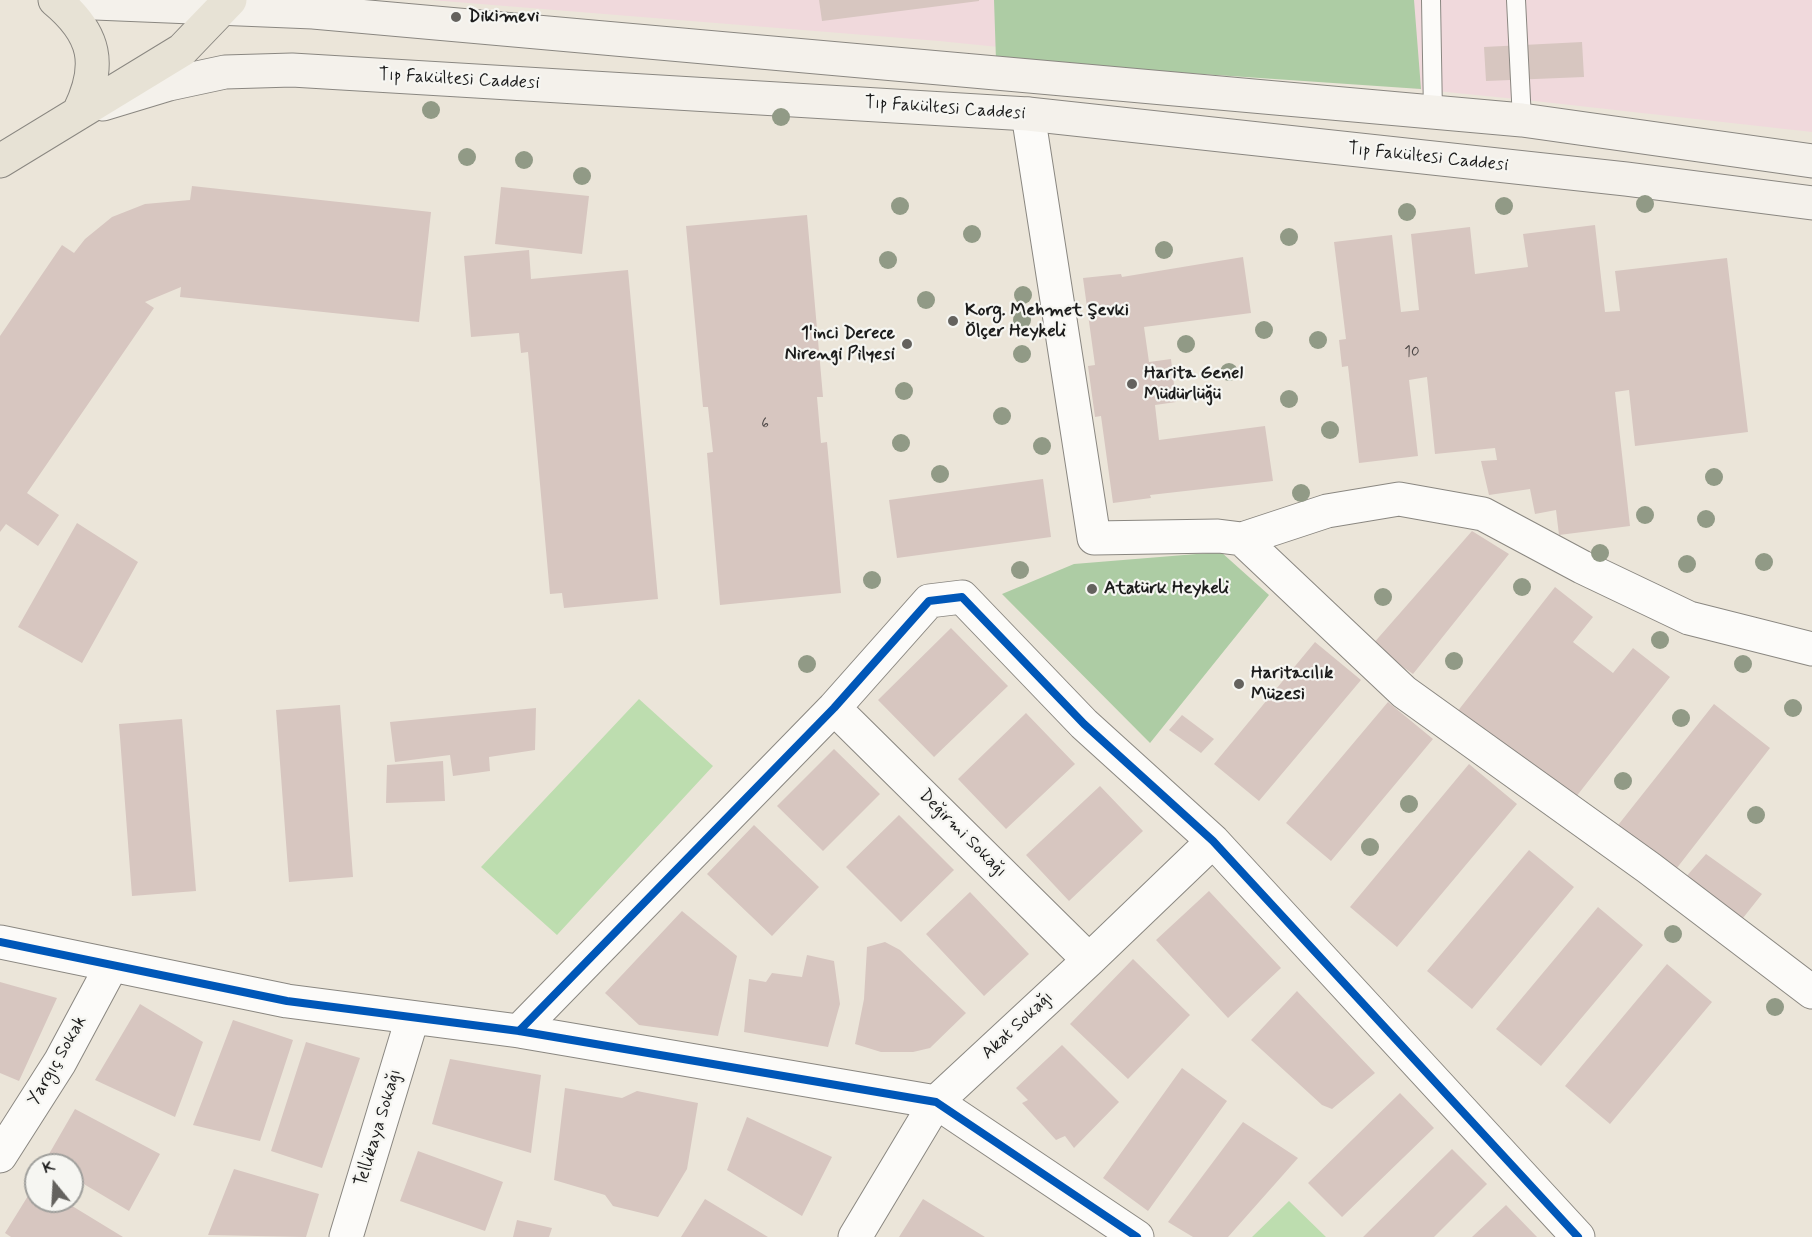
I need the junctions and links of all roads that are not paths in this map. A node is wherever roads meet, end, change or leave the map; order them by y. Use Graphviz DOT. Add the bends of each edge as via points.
graph roads {
  1 [pos="55,0"];
  2 [pos="78,0"];
  3 [pos="1431,0"];
  4 [pos="1516,0"];
  5 [pos="226,4"];
  6 [pos="79,112"];
  7 [pos="1028,114"];
  8 [pos="1433,114"];
  9 [pos="1522,120"];
  10 [pos="3,155"];
  11 [pos="1812,161"];
  12 [pos="1812,203"];
  13 [pos="1242,539"];
  14 [pos="1812,649"];
  15 [pos="834,708"];
  16 [pos="1213,841"];
  17 [pos="0,942"];
  18 [pos="1089,960"];
  19 [pos="112,965"];
  20 [pos="1812,992"];
  21 [pos="412,1019"];
  22 [pos="519,1031"];
  23 [pos="936,1102"];
  24 [pos="0,1156"];
  25 [pos="348,1237"];
  26 [pos="855,1237"];
  27 [pos="1137,1237"];
  28 [pos="1578,1237"];
  1 -- 6 [label="main road" via="81,25 93,56 90,89"];
  2 -- 5 [label="main road"];
  3 -- 8 [label="lane"];
  4 -- 9 [label="lane"];
  5 -- 6 [label="main road" via="183,50"];
  5 -- 8 [label="main road"];
  6 -- 7 [label="main road, Tıp Fakültesi Caddesi" via="169,84 225,72 292,70"];
  6 -- 10 [label="main road"];
  7 -- 12 [label="main road, Tıp Fakültesi Caddesi"];
  7 -- 13 [label="street" via="1094,538"];
  8 -- 9 [label="main road"];
  9 -- 11 [label="main road"];
  13 -- 14 [label="street" via="1327,512 1399,499 1483,514 1689,618"];
  13 -- 20 [label="street" via="1404,692 1649,868"];
  15 -- 16 [label="street" via="929,601 962,597 1084,724"];
  15 -- 18 [label="street, Değirmi Sokağı"];
  15 -- 22 [label="street"];
  16 -- 18 [label="street, Akat Sokağı"];
  16 -- 28 [label="street"];
  17 -- 19 [label="street"];
  18 -- 23 [label="street, Akat Sokağı"];
  19 -- 21 [label="street" via="287,1001"];
  19 -- 24 [label="street, Yargıç Sokak" via="60,1062"];
  21 -- 22 [label="street"];
  21 -- 25 [label="street" via="375,1161"];
  22 -- 23 [label="street"];
  23 -- 26 [label="street, Akat Sokağı"];
  23 -- 27 [label="street"];
}
